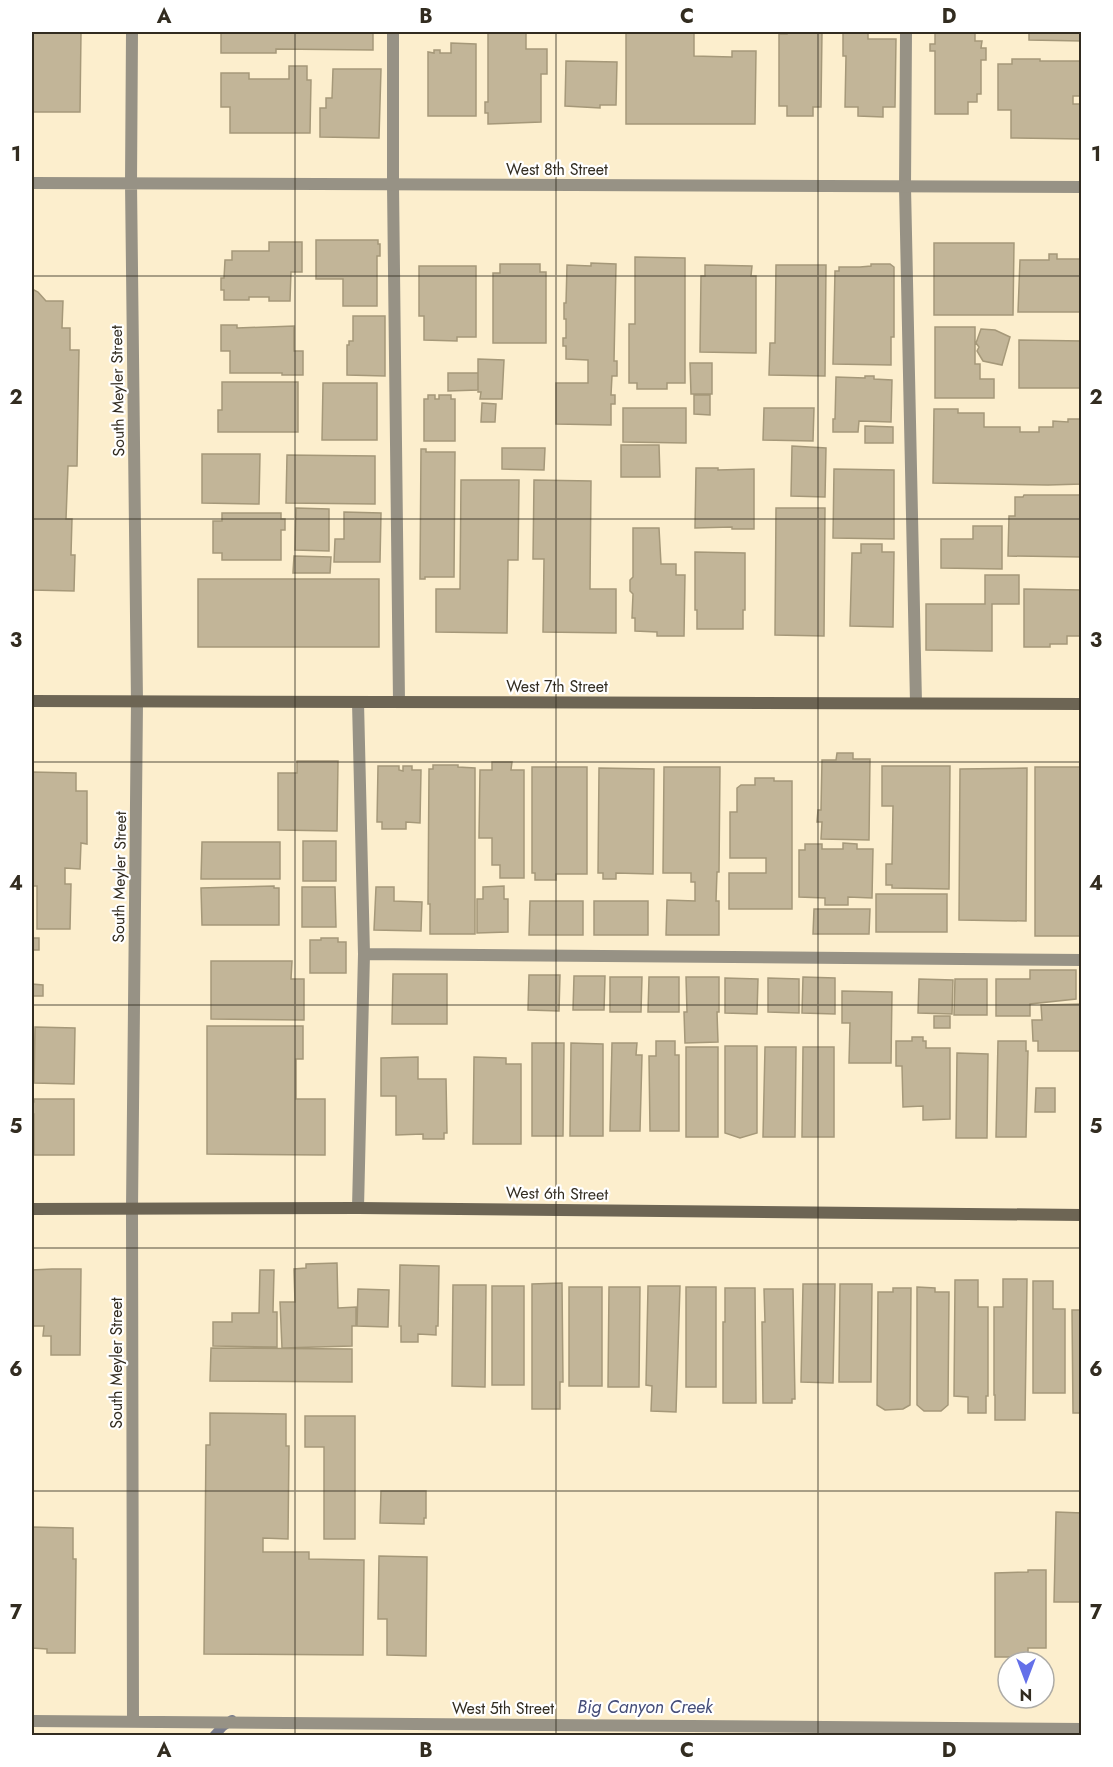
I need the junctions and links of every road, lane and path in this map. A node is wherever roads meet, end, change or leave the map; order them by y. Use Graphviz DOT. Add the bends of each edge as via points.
graph roads {
  1 [pos="132,32"];
  2 [pos="393,32"];
  3 [pos="906,32"];
  4 [pos="32,183"];
  5 [pos="131,183"];
  6 [pos="393,185"];
  7 [pos="905,187"];
  8 [pos="1082,187"];
  9 [pos="32,701"];
  10 [pos="137,702"];
  11 [pos="358,702"];
  12 [pos="399,702"];
  13 [pos="916,703"];
  14 [pos="1082,704"];
  15 [pos="364,954"];
  16 [pos="1082,960"];
  17 [pos="358,1208"];
  18 [pos="32,1209"];
  19 [pos="132,1209"];
  20 [pos="1082,1215"];
  21 [pos="32,1721"];
  22 [pos="133,1722"];
  23 [pos="1082,1729"];
  1 -- 5 [label="street, South Meyler Street"];
  2 -- 6 [label="street"];
  3 -- 7 [label="street"];
  4 -- 5 [label="street, West 8th Street"];
  5 -- 6 [label="street, West 8th Street"];
  5 -- 10 [label="street, South Meyler Street"];
  6 -- 7 [label="street, West 8th Street"];
  6 -- 12 [label="street"];
  7 -- 8 [label="street, West 8th Street"];
  7 -- 13 [label="street"];
  9 -- 10 [label="street, West 7th Street"];
  10 -- 11 [label="street, West 7th Street"];
  10 -- 19 [label="street, South Meyler Street"];
  11 -- 12 [label="street, West 7th Street"];
  11 -- 15 [label="street"];
  12 -- 13 [label="street, West 7th Street"];
  13 -- 14 [label="street, West 7th Street"];
  15 -- 16 [label="street"];
  15 -- 17 [label="street"];
  17 -- 19 [label="street, West 6th Street"];
  17 -- 20 [label="street, West 6th Street"];
  18 -- 19 [label="street, West 6th Street"];
  19 -- 22 [label="street, South Meyler Street"];
  21 -- 22 [label="street, West 5th Street"];
  22 -- 23 [label="street, West 5th Street"];
}
